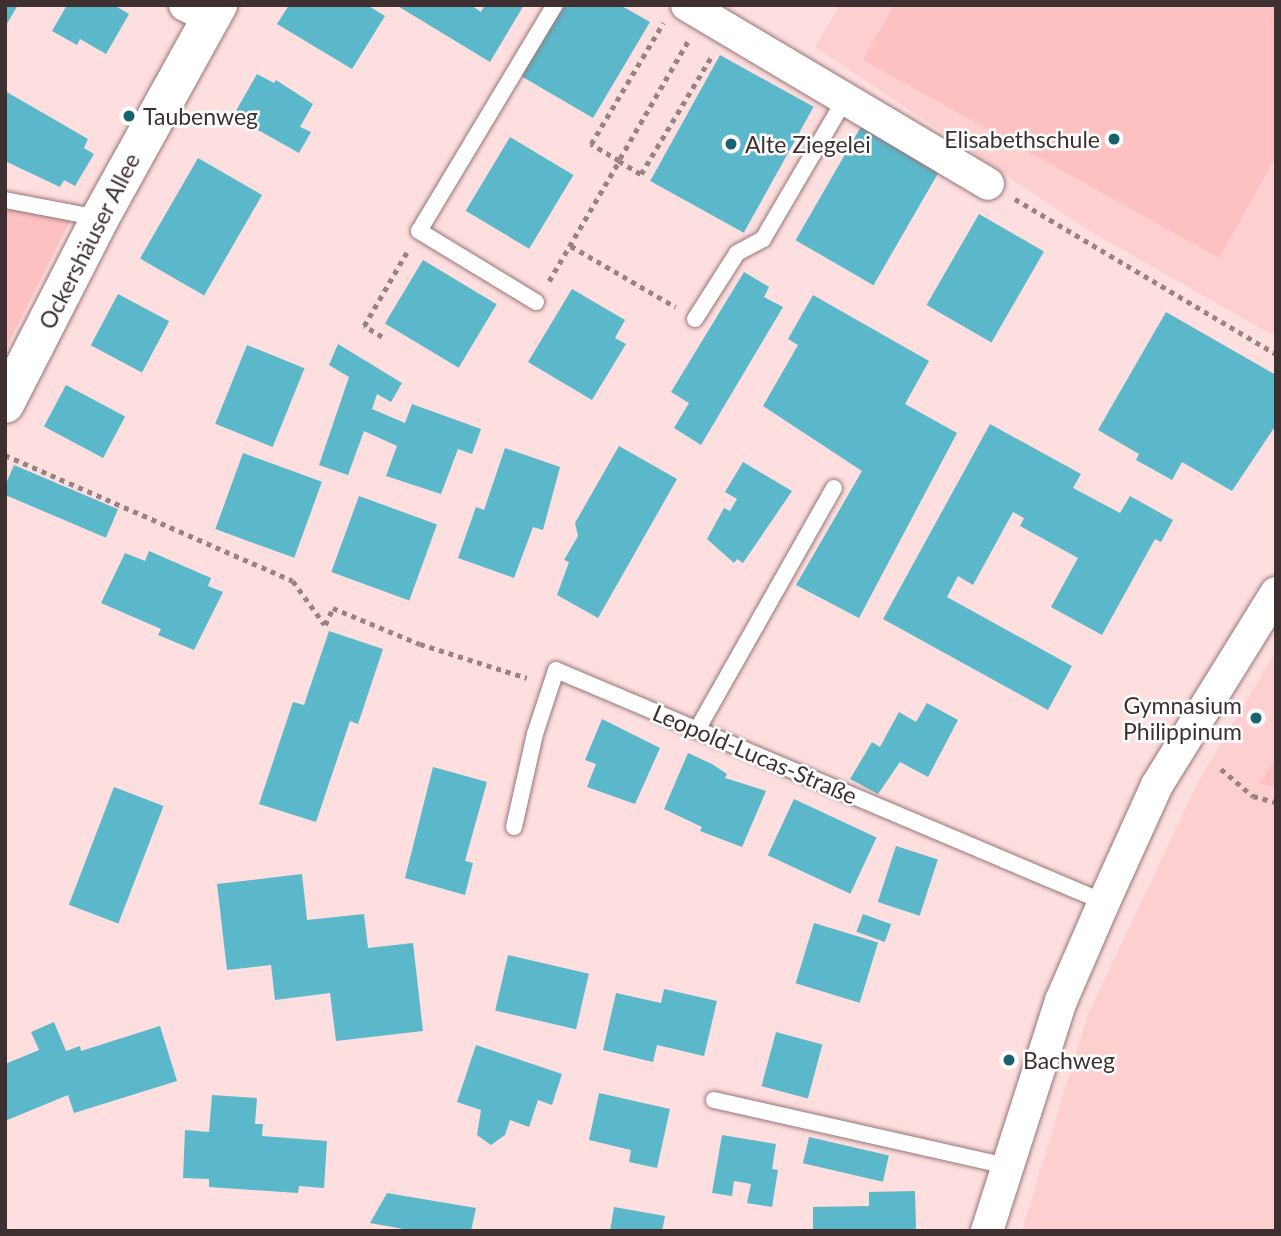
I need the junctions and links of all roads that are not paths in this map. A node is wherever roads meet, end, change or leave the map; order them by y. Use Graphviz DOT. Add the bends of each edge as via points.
graph roads {
  1 [pos="555,5"];
  2 [pos="204,9"];
  3 [pos="696,16"];
  4 [pos="845,99"];
  5 [pos="988,184"];
  6 [pos="5,200"];
  7 [pos="100,218"];
  8 [pos="536,302"];
  9 [pos="695,319"];
  10 [pos="5,404"];
  11 [pos="834,488"];
  12 [pos="1276,593"];
  13 [pos="697,730"];
  14 [pos="514,827"];
  15 [pos="1104,902"];
  16 [pos="714,1100"];
  17 [pos="1006,1166"];
  18 [pos="987,1231"];
  1 -- 8 [label="lane" via="419,231"];
  2 -- 7 [label="street, Ockershäuser Allee"];
  3 -- 4 [label="street"];
  4 -- 5 [label="street"];
  4 -- 9 [label="lane" via="763,239 737,253"];
  6 -- 7 [label="lane"];
  7 -- 10 [label="street, Ockershäuser Allee"];
  11 -- 13 [label="lane"];
  12 -- 15 [label="street" via="1157,785"];
  13 -- 14 [label="lane, Leopold-Lucas-Straße" via="556,670"];
  13 -- 15 [label="lane, Leopold-Lucas-Straße"];
  15 -- 17 [label="street" via="1060,1001"];
  16 -- 17 [label="lane"];
  17 -- 18 [label="street"];
}
